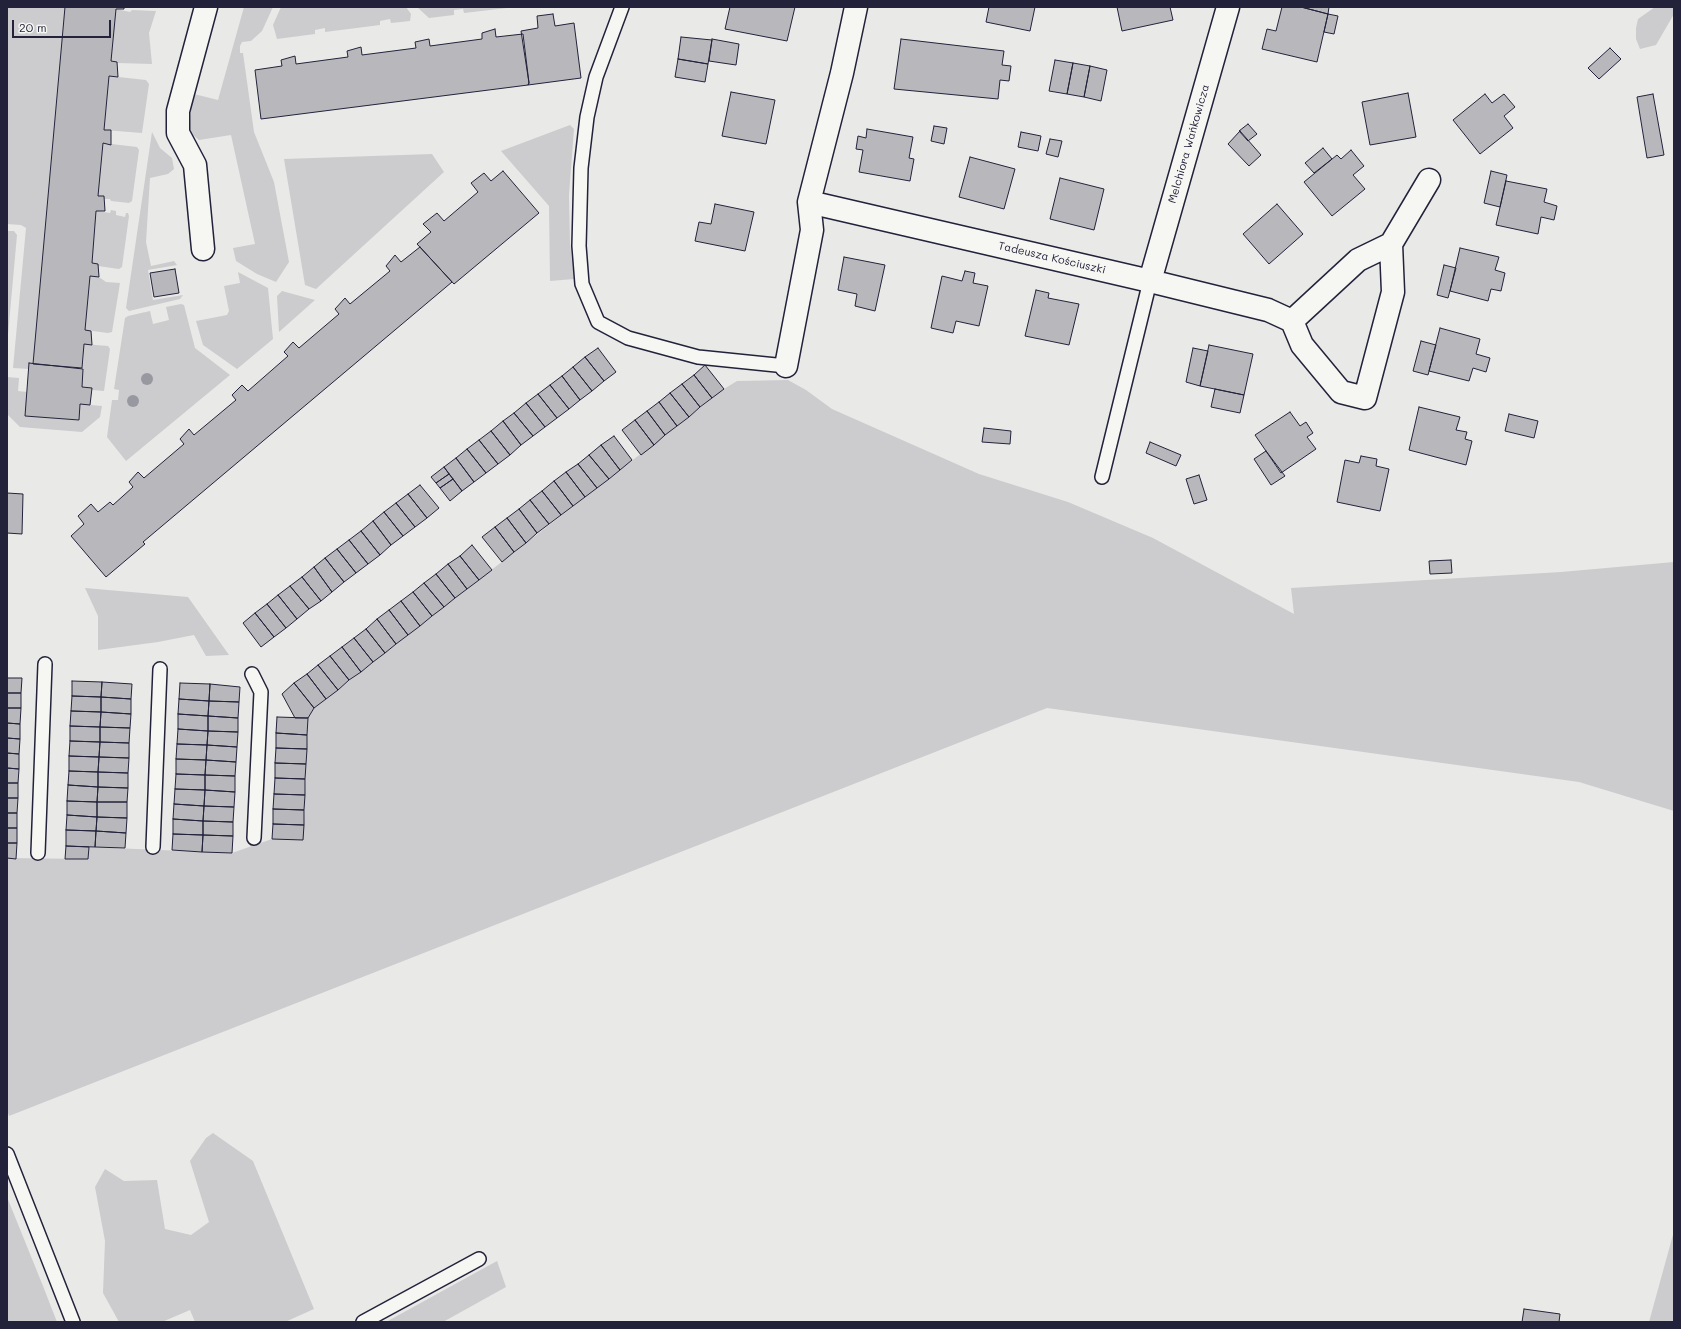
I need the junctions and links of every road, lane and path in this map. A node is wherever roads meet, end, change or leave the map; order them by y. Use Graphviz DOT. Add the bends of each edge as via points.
graph roads {
  1 [pos="206,7"];
  2 [pos="622,7"];
  3 [pos="856,7"];
  4 [pos="1228,7"];
  5 [pos="1429,180"];
  6 [pos="809,202"];
  7 [pos="1392,244"];
  8 [pos="203,249"];
  9 [pos="1150,281"];
  10 [pos="1292,321"];
  11 [pos="786,366"];
  12 [pos="1102,477"];
  13 [pos="44,664"];
  14 [pos="160,669"];
  15 [pos="252,674"];
  16 [pos="254,838"];
  17 [pos="153,847"];
  18 [pos="38,853"];
  19 [pos="7,1154"];
  20 [pos="479,1259"];
  21 [pos="74,1322"];
  22 [pos="363,1322"];
  1 -- 8 [label="street" via="178,111 178,133 195,165"];
  2 -- 11 [label="lane" via="596,77 587,117 581,168 579,246 582,284 598,322 628,338 698,357"];
  3 -- 6 [label="street"];
  4 -- 9 [label="street, Melchiora Wańkowicza"];
  5 -- 7 [label="street"];
  6 -- 9 [label="street, Tadeusza Kościuszki"];
  6 -- 11 [label="street" via="812,230"];
  7 -- 10 [label="street" via="1358,260"];
  7 -- 10 [label="street" via="1393,292 1365,398 1341,392 1302,345"];
  9 -- 10 [label="street, Tadeusza Kościuszki" via="1268,310"];
  9 -- 12 [label="lane"];
  13 -- 18 [label="lane"];
  14 -- 17 [label="lane"];
  15 -- 16 [label="lane" via="261,692"];
  19 -- 21 [label="lane"];
  20 -- 22 [label="lane"];
}
